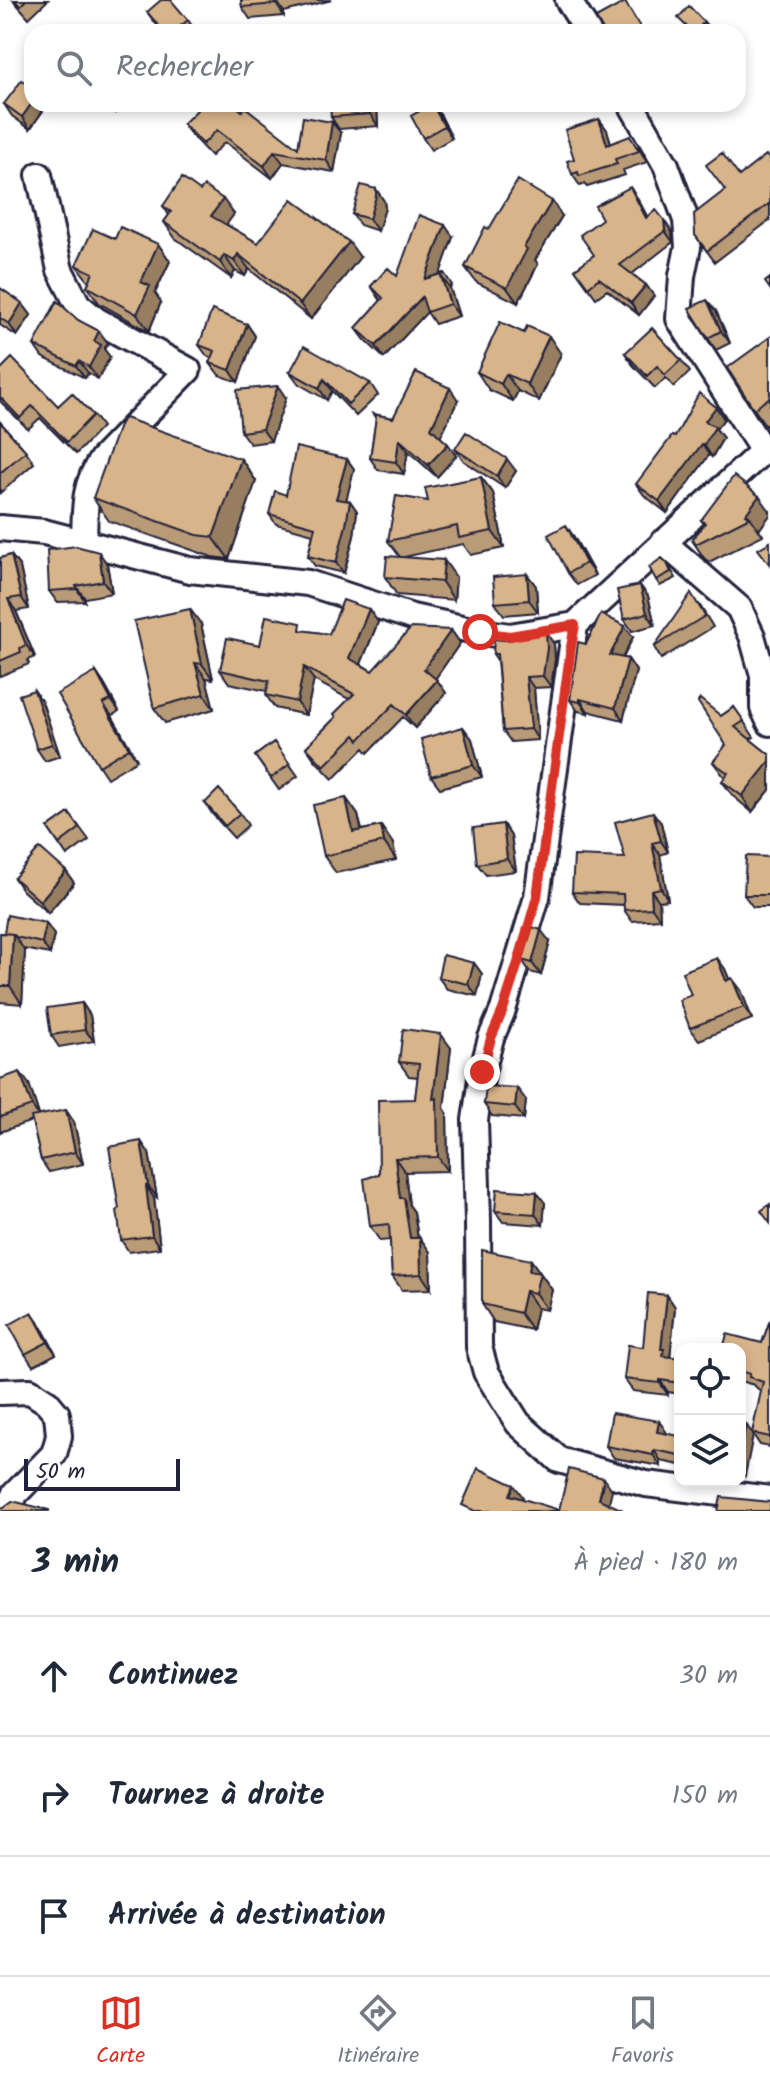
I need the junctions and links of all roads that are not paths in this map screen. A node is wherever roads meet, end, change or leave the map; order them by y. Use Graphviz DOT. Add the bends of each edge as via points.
graph roads {
  1 [pos="568,0"];
  2 [pos="583,24"];
  3 [pos="636,112"];
  4 [pos="39,175"];
  5 [pos="766,449"];
  6 [pos="0,528"];
  7 [pos="84,541"];
  8 [pos="663,542"];
  9 [pos="575,625"];
  10 [pos="770,723"];
  11 [pos="0,1392"];
  12 [pos="770,1499"];
  13 [pos="11,1511"];
  1 -- 2 [label="street"];
  3 -- 5 [label="street" via="666,165 686,220 679,319"];
  4 -- 7 [label="street" via="60,270 78,305 188,370 92,473 85,497"];
  5 -- 8 [label="street"];
  6 -- 7 [label="street"];
  7 -- 9 [label="street" via="190,570 308,583 412,617 480,632 510,636"];
  8 -- 9 [label="street"];
  8 -- 10 [label="street" via="739,608 763,675 763,708"];
  9 -- 12 [label="street" via="537,897 491,1038 476,1108 479,1347 486,1372 518,1423 559,1460 646,1484"];
  11 -- 13 [label="street" via="30,1391 57,1414 54,1454 14,1495"];
}
